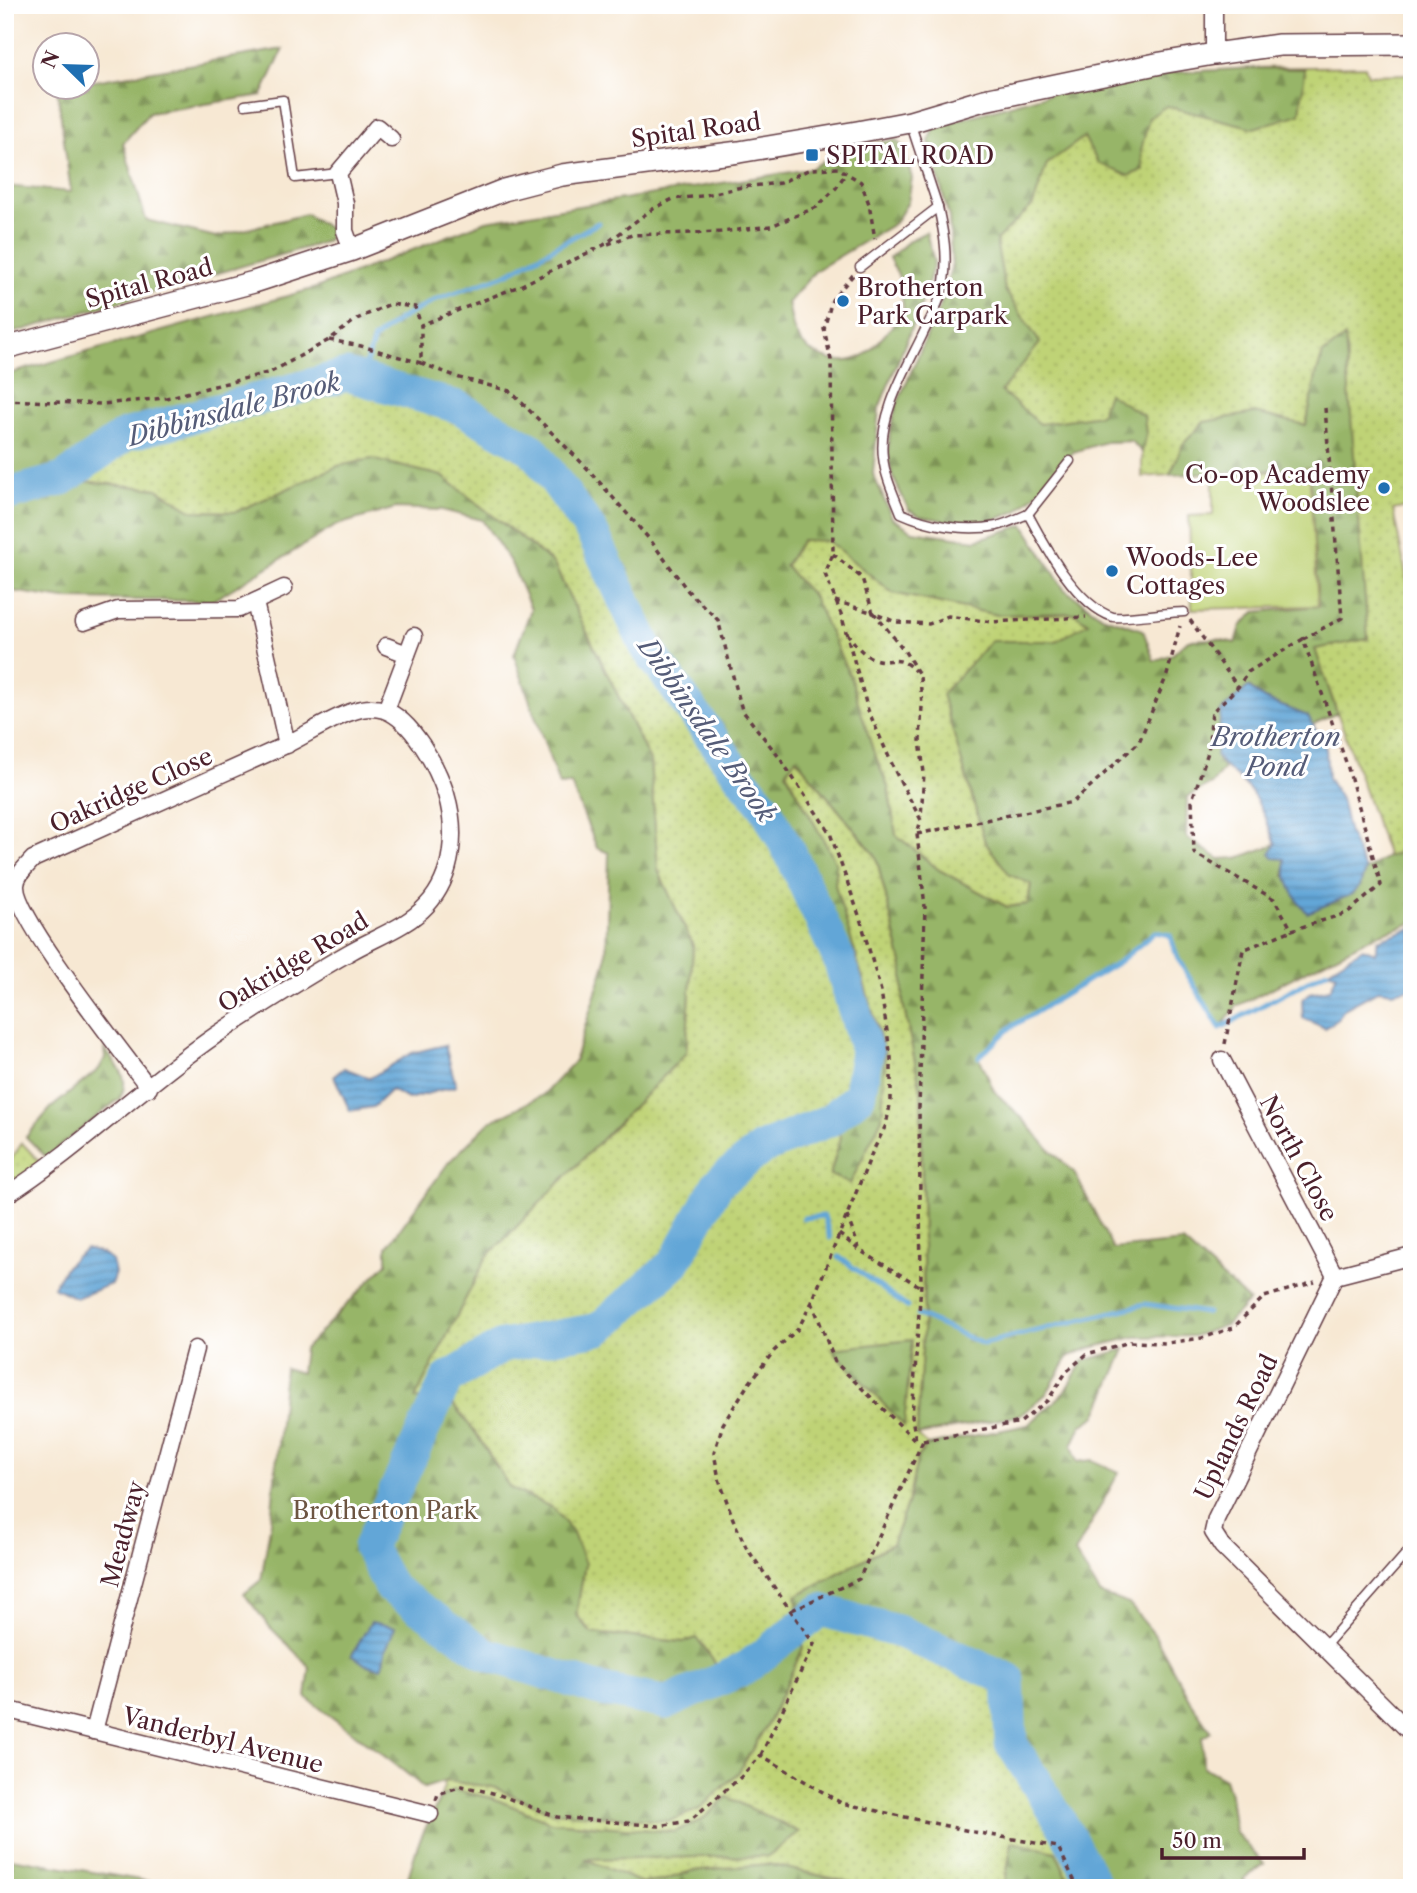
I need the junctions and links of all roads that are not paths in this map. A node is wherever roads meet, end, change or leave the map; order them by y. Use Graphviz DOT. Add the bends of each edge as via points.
graph roads {
  1 [pos="1214,5"];
  2 [pos="1412,44"];
  3 [pos="1214,54"];
  4 [pos="245,105"];
  5 [pos="910,122"];
  6 [pos="391,139"];
  7 [pos="338,173"];
  8 [pos="938,207"];
  9 [pos="352,250"];
  10 [pos="860,267"];
  11 [pos="5,348"];
  12 [pos="1070,461"];
  13 [pos="1028,514"];
  14 [pos="284,589"];
  15 [pos="255,602"];
  16 [pos="1184,612"];
  17 [pos="84,622"];
  18 [pos="414,636"];
  19 [pos="386,646"];
  20 [pos="407,654"];
  21 [pos="386,710"];
  22 [pos="287,745"];
  23 [pos="1222,1060"];
  24 [pos="149,1088"];
  25 [pos="5,1196"];
  26 [pos="1412,1256"];
  27 [pos="1335,1276"];
  28 [pos="195,1349"];
  29 [pos="1412,1547"];
  30 [pos="1324,1647"];
  31 [pos="5,1709"];
  32 [pos="94,1731"];
  33 [pos="1412,1734"];
  34 [pos="430,1814"];
  1 -- 3 [label="street"];
  2 -- 3 [label="main road, Spital Road" via="1279,45"];
  3 -- 5 [label="main road, Spital Road" via="984,100"];
  4 -- 7 [label="lane" via="283,100 295,178"];
  5 -- 8 [label="lane"];
  5 -- 9 [label="main road, Spital Road" via="739,152 562,175 504,190"];
  6 -- 7 [label="street" via="377,127"];
  7 -- 9 [label="street"];
  8 -- 10 [label="lane"];
  8 -- 13 [label="lane" via="947,250 944,284 898,384 884,432 887,478 901,513 923,523 967,529 999,525"];
  9 -- 11 [label="main road, Spital Road" via="254,282"];
  12 -- 13 [label="lane"];
  13 -- 16 [label="lane" via="1069,581 1092,604 1115,618"];
  14 -- 15 [label="street"];
  15 -- 17 [label="street" via="239,609 118,610"];
  15 -- 22 [label="street"];
  18 -- 20 [label="street"];
  19 -- 20 [label="street"];
  20 -- 21 [label="street"];
  21 -- 22 [label="street, Oakridge Close" via="366,708 347,713"];
  21 -- 24 [label="street, Oakridge Road" via="405,724 440,777 450,809 450,861 442,885 427,906 408,921 301,980 214,1037"];
  22 -- 24 [label="street, Oakridge Close" via="33,859 19,874 16,887 22,908 47,950"];
  23 -- 27 [label="street, North Close"];
  24 -- 25 [label="street, Oakridge Road"];
  26 -- 27 [label="street"];
  27 -- 30 [label="street, Uplands Road" via="1213,1532"];
  28 -- 32 [label="street, Meadway"];
  29 -- 30 [label="lane"];
  30 -- 33 [label="street, Uplands Road"];
  31 -- 32 [label="street, Vanderbyl Avenue"];
  32 -- 34 [label="street, Vanderbyl Avenue"];
}
